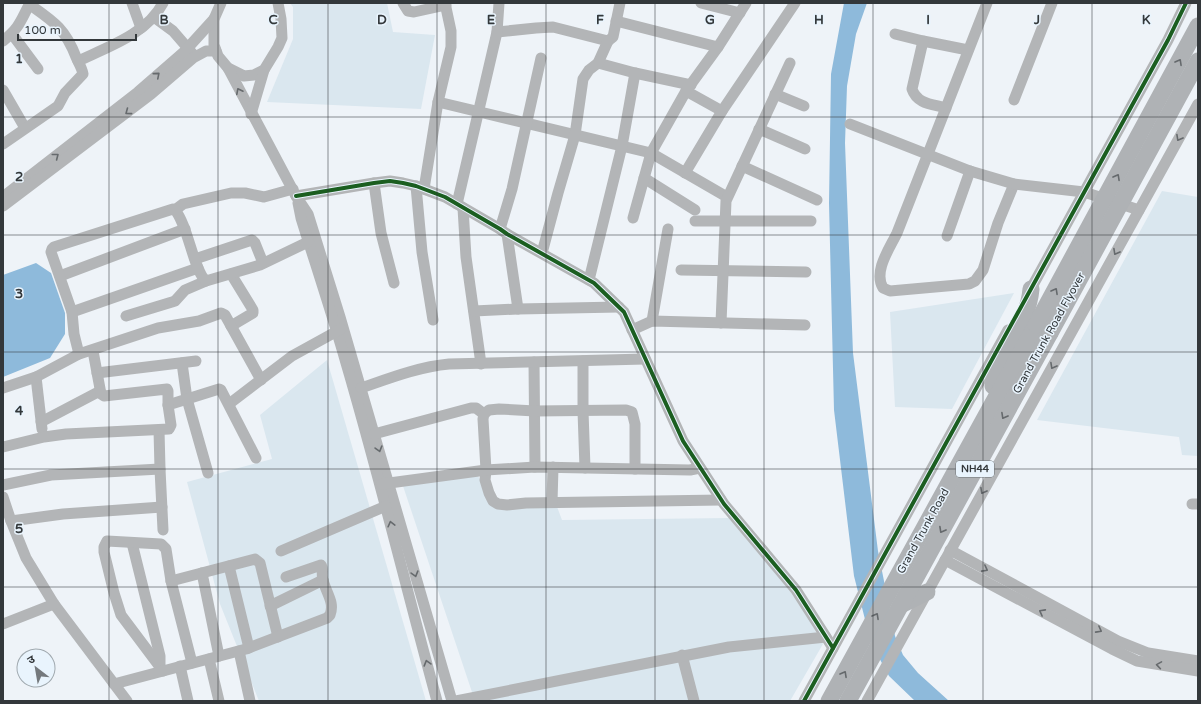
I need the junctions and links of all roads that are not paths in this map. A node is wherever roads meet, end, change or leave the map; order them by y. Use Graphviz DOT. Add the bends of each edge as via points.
graph roads {
  1 [pos="29,3"];
  2 [pos="132,3"];
  3 [pos="163,3"];
  4 [pos="221,3"];
  5 [pos="278,3"];
  6 [pos="403,3"];
  7 [pos="499,3"];
  8 [pos="701,3"];
  9 [pos="795,3"];
  10 [pos="987,3"];
  11 [pos="1052,3"];
  12 [pos="1186,3"];
  13 [pos="446,4"];
  14 [pos="617,4"];
  15 [pos="743,8"];
  16 [pos="154,17"];
  17 [pos="214,19"];
  18 [pos="616,21"];
  19 [pos="1198,26"];
  20 [pos="142,28"];
  21 [pos="497,32"];
  22 [pos="12,34"];
  23 [pos="895,34"];
  24 [pos="3,41"];
  25 [pos="608,41"];
  26 [pos="923,42"];
  27 [pos="188,48"];
  28 [pos="718,48"];
  29 [pos="968,50"];
  30 [pos="216,51"];
  31 [pos="196,56"];
  32 [pos="541,58"];
  33 [pos="78,61"];
  34 [pos="1198,61"];
  35 [pos="598,63"];
  36 [pos="790,63"];
  37 [pos="228,68"];
  38 [pos="38,69"];
  39 [pos="264,70"];
  40 [pos="635,73"];
  41 [pos="688,88"];
  42 [pos="3,90"];
  43 [pos="775,94"];
  44 [pos="1014,100"];
  45 [pos="438,102"];
  46 [pos="1198,104"];
  47 [pos="804,106"];
  48 [pos="946,108"];
  49 [pos="722,111"];
  50 [pos="479,112"];
  51 [pos="251,114"];
  52 [pos="526,123"];
  53 [pos="850,124"];
  54 [pos="24,128"];
  55 [pos="759,129"];
  56 [pos="575,135"];
  57 [pos="3,144"];
  58 [pos="622,146"];
  59 [pos="805,149"];
  60 [pos="651,153"];
  61 [pos="927,155"];
  62 [pos="742,166"];
  63 [pos="970,171"];
  64 [pos="685,173"];
  65 [pos="644,178"];
  66 [pos="374,183"];
  67 [pos="1014,184"];
  68 [pos="420,187"];
  69 [pos="1084,192"];
  70 [pos="296,195"];
  71 [pos="3,197"];
  72 [pos="727,197"];
  73 [pos="817,200"];
  74 [pos="3,206"];
  75 [pos="460,206"];
  76 [pos="175,210"];
  77 [pos="1139,210"];
  78 [pos="633,218"];
  79 [pos="725,221"];
  80 [pos="811,221"];
  81 [pos="185,229"];
  82 [pos="668,229"];
  83 [pos="504,232"];
  84 [pos="947,236"];
  85 [pos="308,242"];
  86 [pos="542,253"];
  87 [pos="197,263"];
  88 [pos="263,264"];
  89 [pos="681,270"];
  90 [pos="723,271"];
  91 [pos="806,272"];
  92 [pos="231,274"];
  93 [pos="60,276"];
  94 [pos="589,280"];
  95 [pos="206,281"];
  96 [pos="394,283"];
  97 [pos="1031,289"];
  98 [pos="619,307"];
  99 [pos="518,308"];
  100 [pos="474,311"];
  101 [pos="72,312"];
  102 [pos="126,316"];
  103 [pos="433,320"];
  104 [pos="652,321"];
  105 [pos="721,323"];
  106 [pos="805,325"];
  107 [pos="231,326"];
  108 [pos="340,329"];
  109 [pos="1043,329"];
  110 [pos="632,330"];
  111 [pos="93,351"];
  112 [pos="79,354"];
  113 [pos="645,359"];
  114 [pos="196,361"];
  115 [pos="583,361"];
  116 [pos="534,362"];
  117 [pos="182,363"];
  118 [pos="481,364"];
  119 [pos="97,373"];
  120 [pos="36,377"];
  121 [pos="261,380"];
  122 [pos="3,388"];
  123 [pos="361,388"];
  124 [pos="100,391"];
  125 [pos="187,399"];
  126 [pos="229,404"];
  127 [pos="168,405"];
  128 [pos="535,411"];
  129 [pos="583,411"];
  130 [pos="484,414"];
  131 [pos="986,415"];
  132 [pos="41,422"];
  133 [pos="159,430"];
  134 [pos="374,434"];
  135 [pos="44,437"];
  136 [pos="3,447"];
  137 [pos="256,458"];
  138 [pos="535,467"];
  139 [pos="553,468"];
  140 [pos="585,468"];
  141 [pos="700,468"];
  142 [pos="160,469"];
  143 [pos="635,469"];
  144 [pos="486,470"];
  145 [pos="208,474"];
  146 [pos="384,484"];
  147 [pos="3,485"];
  148 [pos="3,497"];
  149 [pos="721,500"];
  150 [pos="552,502"];
  151 [pos="386,506"];
  152 [pos="162,507"];
  153 [pos="11,521"];
  154 [pos="163,530"];
  155 [pos="132,543"];
  156 [pos="281,551"];
  157 [pos="948,555"];
  158 [pos="229,566"];
  159 [pos="202,573"];
  160 [pos="286,577"];
  161 [pos="171,580"];
  162 [pos="323,580"];
  163 [pos="927,592"];
  164 [pos="54,604"];
  165 [pos="901,605"];
  166 [pos="270,606"];
  167 [pos="3,624"];
  168 [pos="278,637"];
  169 [pos="826,637"];
  170 [pos="833,648"];
  171 [pos="244,650"];
  172 [pos="682,655"];
  173 [pos="214,658"];
  174 [pos="1198,661"];
  175 [pos="192,663"];
  176 [pos="180,666"];
  177 [pos="161,669"];
  178 [pos="1198,671"];
  179 [pos="114,684"];
  180 [pos="127,701"];
  181 [pos="188,701"];
  182 [pos="219,701"];
  183 [pos="250,701"];
  184 [pos="438,701"];
  185 [pos="452,701"];
  186 [pos="456,701"];
  187 [pos="694,701"];
  188 [pos="804,701"];
  189 [pos="830,701"];
  190 [pos="848,701"];
  191 [pos="866,701"];
  1 -- 22 [label="street" via="19,26"];
  1 -- 33 [label="street" via="53,20 70,41"];
  2 -- 20 [label="street"];
  3 -- 16 [label="street"];
  4 -- 17 [label="street"];
  5 -- 39 [label="street" via="282,38"];
  6 -- 13 [label="street" via="408,11 414,12"];
  7 -- 21 [label="street"];
  8 -- 15 [label="street"];
  9 -- 49 [label="street"];
  10 -- 29 [label="street"];
  11 -- 44 [label="street"];
  12 -- 69 [label="street"];
  13 -- 45 [label="street" via="451,47"];
  14 -- 18 [label="street"];
  15 -- 28 [label="street"];
  16 -- 20 [label="street"];
  16 -- 27 [label="street" via="173,31"];
  17 -- 27 [label="street"];
  17 -- 30 [label="street"];
  18 -- 25 [label="street" via="613,37"];
  18 -- 28 [label="street"];
  109 -- 19 [label="highway, Grand Trunk Road Flyover / NH44, one-way, bridge"];
  20 -- 33 [label="street"];
  21 -- 25 [label="street" via="552,27"];
  21 -- 50 [label="street"];
  22 -- 24 [label="street"];
  22 -- 38 [label="street"];
  23 -- 26 [label="street"];
  25 -- 35 [label="street"];
  26 -- 29 [label="street"];
  26 -- 48 [label="street" via="912,89 919,100"];
  27 -- 31 [label="street"];
  71 -- 27 [label="street, one-way" via="138,92"];
  28 -- 41 [label="street"];
  29 -- 48 [label="street"];
  30 -- 31 [label="street" via="206,51"];
  30 -- 37 [label="street"];
  31 -- 74 [label="street, one-way" via="151,94"];
  32 -- 52 [label="street"];
  33 -- 54 [label="street" via="81,77 65,93 58,106"];
  34 -- 109 [label="highway, Grand Trunk Road Flyover / NH44, bridge"];
  35 -- 40 [label="street"];
  35 -- 56 [label="street" via="583,79"];
  36 -- 43 [label="street"];
  37 -- 39 [label="street" via="244,76"];
  51 -- 37 [label="street, one-way"];
  39 -- 51 [label="street"];
  40 -- 41 [label="street"];
  40 -- 58 [label="street"];
  41 -- 49 [label="street"];
  41 -- 60 [label="street"];
  42 -- 54 [label="street"];
  43 -- 47 [label="street"];
  43 -- 55 [label="street"];
  45 -- 50 [label="street"];
  45 -- 68 [label="street"];
  46 -- 77 [label="street, one-way"];
  48 -- 61 [label="street"];
  49 -- 64 [label="street"];
  50 -- 52 [label="street"];
  50 -- 75 [label="street"];
  51 -- 70 [label="street"];
  52 -- 56 [label="street"];
  52 -- 83 [label="street"];
  53 -- 61 [label="street"];
  54 -- 57 [label="street"];
  55 -- 59 [label="street"];
  55 -- 62 [label="street"];
  56 -- 58 [label="street"];
  56 -- 86 [label="street"];
  58 -- 60 [label="street"];
  58 -- 94 [label="street"];
  60 -- 64 [label="street"];
  60 -- 65 [label="street"];
  61 -- 63 [label="street"];
  61 -- 67 [label="street" via="897,233 882,264 880,281 886,290 969,284 975,281 983,270"];
  62 -- 72 [label="street"];
  62 -- 73 [label="street"];
  63 -- 67 [label="street"];
  63 -- 84 [label="street"];
  64 -- 72 [label="street"];
  65 -- 78 [label="street"];
  65 -- 79 [label="street" via="695,216"];
  66 -- 68 [label="street" via="390,181"];
  66 -- 70 [label="street"];
  66 -- 96 [label="street" via="380,233"];
  67 -- 69 [label="street"];
  68 -- 75 [label="street"];
  68 -- 103 [label="street" via="422,252"];
  69 -- 77 [label="street"];
  69 -- 97 [label="street"];
  70 -- 76 [label="street" via="264,197 231,193 183,204"];
  70 -- 85 [label="street"];
  70 -- 108 [label="street" via="308,214"];
  72 -- 79 [label="street"];
  75 -- 83 [label="street"];
  75 -- 100 [label="street"];
  76 -- 81 [label="street"];
  76 -- 93 [label="street" via="54,247 51,252"];
  77 -- 157 [label="street, one-way"];
  79 -- 80 [label="street"];
  79 -- 90 [label="street"];
  81 -- 87 [label="street"];
  81 -- 93 [label="street"];
  82 -- 104 [label="street"];
  83 -- 86 [label="street"];
  83 -- 99 [label="street"];
  85 -- 88 [label="street"];
  85 -- 108 [label="street"];
  86 -- 94 [label="street"];
  87 -- 88 [label="street" via="252,240"];
  87 -- 95 [label="street"];
  87 -- 101 [label="street"];
  88 -- 92 [label="street"];
  89 -- 90 [label="street"];
  90 -- 91 [label="street"];
  90 -- 105 [label="street"];
  92 -- 95 [label="street"];
  92 -- 107 [label="street" via="253,313"];
  93 -- 101 [label="street"];
  94 -- 98 [label="street"];
  95 -- 102 [label="street" via="187,289 172,302"];
  97 -- 131 [label="highway" via="1026,312 994,377"];
  97 -- 170 [label="street"];
  98 -- 99 [label="street"];
  98 -- 110 [label="street"];
  99 -- 100 [label="street"];
  100 -- 118 [label="street"];
  101 -- 112 [label="street"];
  104 -- 105 [label="street"];
  104 -- 110 [label="street"];
  105 -- 106 [label="street"];
  107 -- 111 [label="street" via="221,313 199,321 158,328"];
  107 -- 121 [label="street"];
  108 -- 121 [label="street" via="292,356"];
  108 -- 123 [label="street"];
  108 -- 146 [label="street"];
  109 -- 131 [label="highway, NH44"];
  109 -- 165 [label="highway, Grand Trunk Road Flyover / NH44, one-way"];
  110 -- 113 [label="street"];
  111 -- 112 [label="street"];
  111 -- 119 [label="street"];
  112 -- 120 [label="street"];
  113 -- 115 [label="street"];
  113 -- 141 [label="street" via="683,441"];
  114 -- 117 [label="street"];
  115 -- 116 [label="street"];
  115 -- 129 [label="street"];
  116 -- 118 [label="street"];
  116 -- 128 [label="street"];
  117 -- 119 [label="street"];
  117 -- 125 [label="street"];
  118 -- 123 [label="street" via="436,365"];
  119 -- 124 [label="street"];
  120 -- 122 [label="street"];
  120 -- 132 [label="street"];
  121 -- 126 [label="street"];
  123 -- 134 [label="street"];
  124 -- 127 [label="street" via="104,396 166,388"];
  124 -- 132 [label="street"];
  125 -- 126 [label="street" via="219,389"];
  125 -- 127 [label="street"];
  125 -- 145 [label="street"];
  126 -- 137 [label="street"];
  127 -- 133 [label="street" via="171,425 169,429"];
  128 -- 129 [label="street"];
  128 -- 130 [label="street" via="499,409 489,410"];
  128 -- 138 [label="street"];
  129 -- 140 [label="street"];
  129 -- 143 [label="street" via="632,412 635,424"];
  130 -- 134 [label="street" via="476,408 471,408"];
  130 -- 144 [label="street"];
  189 -- 131 [label="highway, Grand Trunk Road / NH44, one-way"];
  132 -- 135 [label="street"];
  133 -- 135 [label="street"];
  133 -- 142 [label="street"];
  134 -- 146 [label="street, one-way"];
  135 -- 136 [label="street"];
  138 -- 139 [label="street"];
  138 -- 144 [label="street"];
  139 -- 140 [label="street"];
  139 -- 150 [label="street"];
  140 -- 143 [label="street"];
  141 -- 143 [label="street"];
  141 -- 149 [label="street"];
  142 -- 147 [label="street" via="51,475"];
  142 -- 152 [label="street"];
  144 -- 146 [label="street"];
  144 -- 150 [label="street" via="485,480 489,493 498,504 507,506"];
  146 -- 151 [label="street"];
  146 -- 185 [label="street, one-way"];
  148 -- 153 [label="street"];
  149 -- 150 [label="street"];
  149 -- 169 [label="street" via="796,590"];
  151 -- 156 [label="street"];
  184 -- 151 [label="street, one-way"];
  152 -- 153 [label="street" via="63,514"];
  152 -- 154 [label="street"];
  153 -- 164 [label="street" via="26,558"];
  155 -- 161 [label="street" via="164,546"];
  155 -- 177 [label="street"];
  155 -- 177 [label="street" via="108,541 104,552 121,615"];
  157 -- 163 [label="street"];
  157 -- 174 [label="street, one-way" via="1118,641 1148,653"];
  178 -- 157 [label="street, one-way" via="1137,661"];
  158 -- 159 [label="street"];
  158 -- 166 [label="street" via="258,560"];
  158 -- 171 [label="street"];
  159 -- 161 [label="street"];
  159 -- 173 [label="street"];
  160 -- 162 [label="street" via="321,565"];
  161 -- 175 [label="street"];
  162 -- 166 [label="street"];
  162 -- 168 [label="street" via="332,600 330,615"];
  163 -- 165 [label="highway"];
  163 -- 191 [label="street"];
  164 -- 167 [label="street"];
  164 -- 179 [label="street"];
  165 -- 190 [label="highway, NH44"];
  166 -- 168 [label="street"];
  168 -- 171 [label="street"];
  169 -- 170 [label="street"];
  169 -- 172 [label="street" via="729,647"];
  170 -- 188 [label="street"];
  171 -- 173 [label="street"];
  171 -- 183 [label="street"];
  172 -- 186 [label="street"];
  172 -- 187 [label="street"];
  173 -- 175 [label="street"];
  173 -- 182 [label="street"];
  175 -- 176 [label="street"];
  176 -- 177 [label="street"];
  176 -- 181 [label="street"];
  177 -- 179 [label="street"];
  179 -- 180 [label="street"];
}
